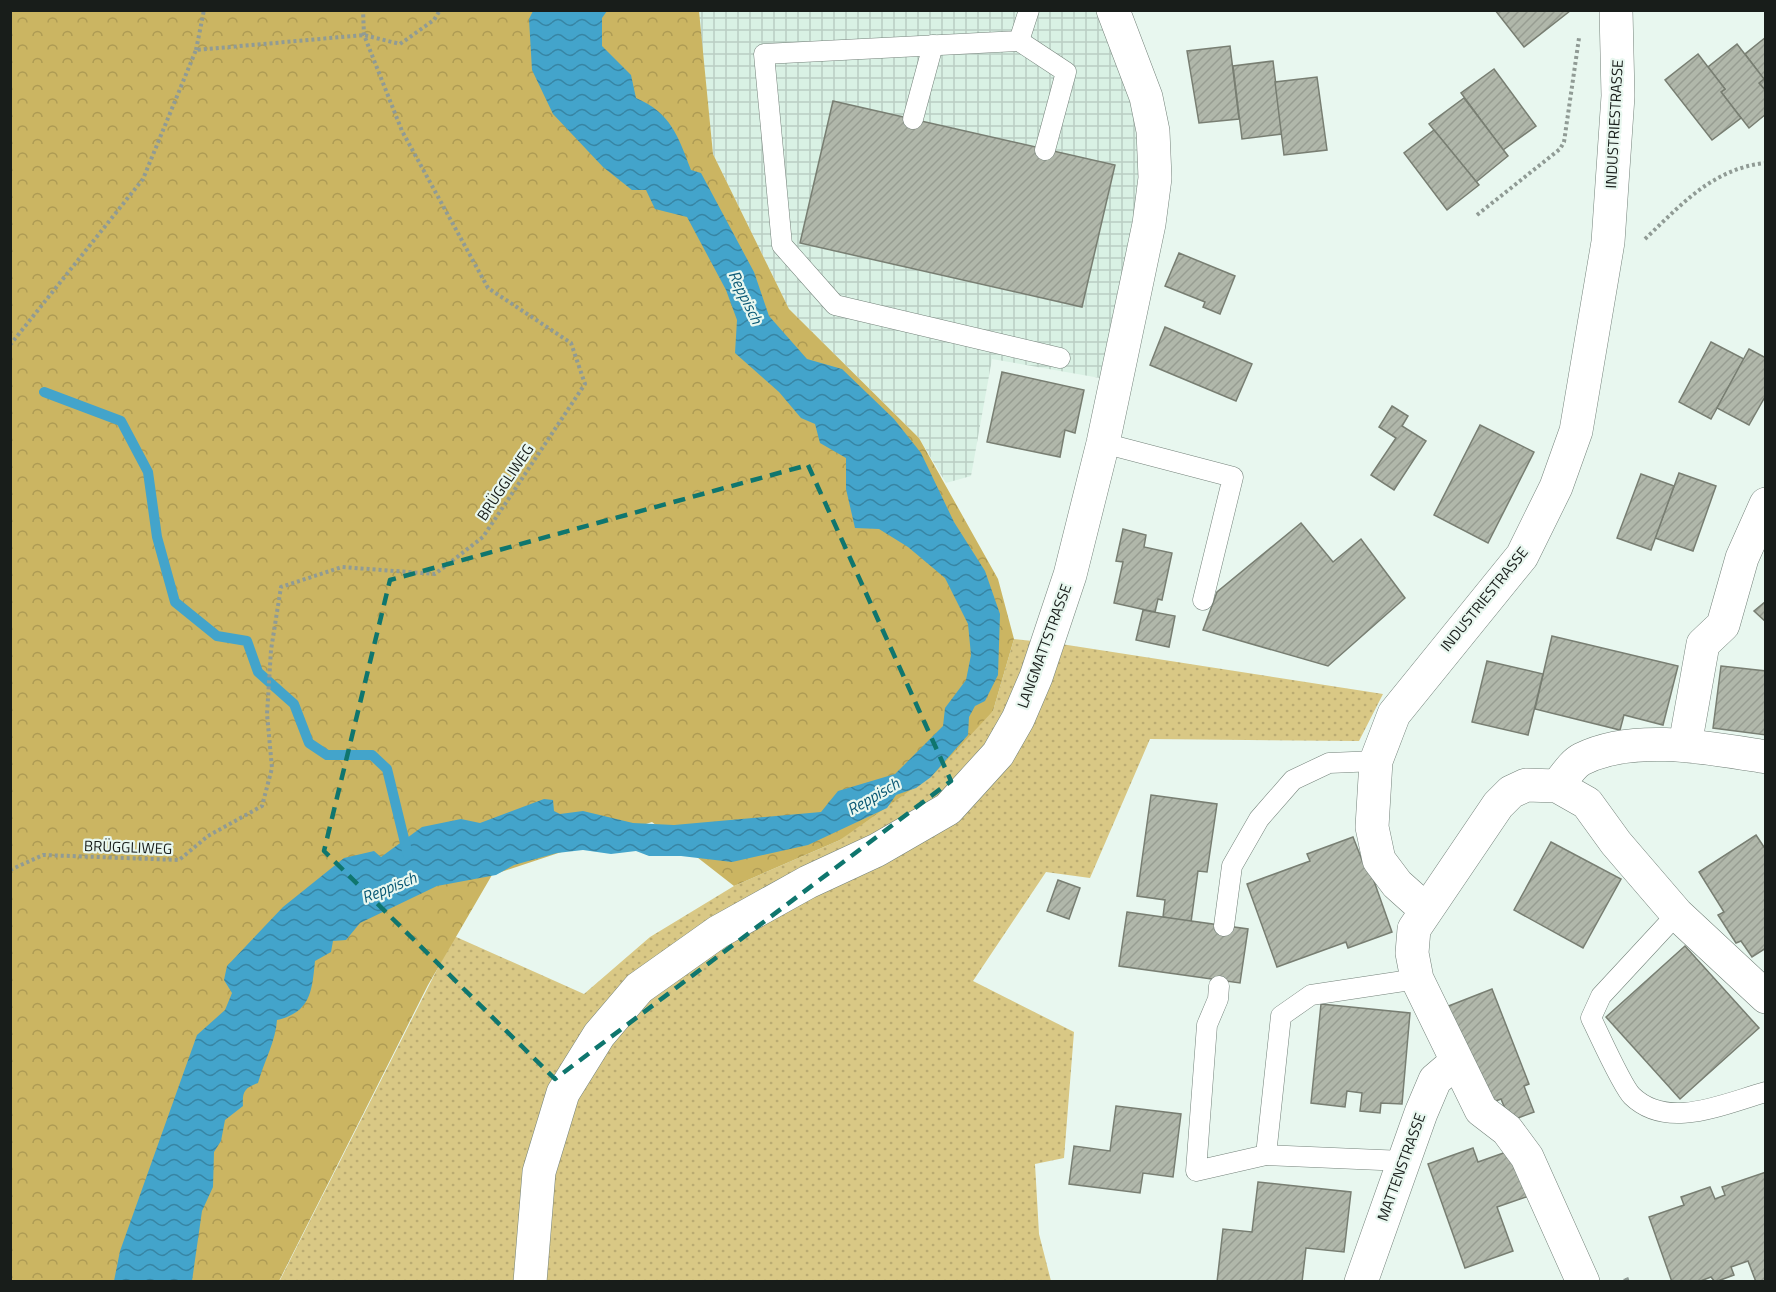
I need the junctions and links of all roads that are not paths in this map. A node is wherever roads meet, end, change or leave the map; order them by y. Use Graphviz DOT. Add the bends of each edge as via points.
graph roads {
  1 [pos="1029,10"];
  2 [pos="1113,10"];
  3 [pos="1616,10"];
  4 [pos="1019,41"];
  5 [pos="933,45"];
  6 [pos="913,119"];
  7 [pos="1045,150"];
  8 [pos="1060,358"];
  9 [pos="1103,443"];
  10 [pos="1766,504"];
  11 [pos="1203,600"];
  12 [pos="1685,745"];
  13 [pos="1766,757"];
  14 [pos="1376,761"];
  15 [pos="1557,786"];
  16 [pos="1426,910"];
  17 [pos="1677,914"];
  18 [pos="1224,926"];
  19 [pos="1417,979"];
  20 [pos="1219,986"];
  21 [pos="1766,997"];
  22 [pos="1456,1062"];
  23 [pos="1766,1092"];
  24 [pos="1266,1155"];
  25 [pos="1404,1161"];
  26 [pos="531,1281"];
  27 [pos="1360,1281"];
  28 [pos="1583,1281"];
  1 -- 4 [label="lane"];
  2 -- 9 [label="street, LANGMATTSTRASSE" via="1146,97 1153,131 1155,178"];
  3 -- 14 [label="street, INDUSTRIESTRASSE" via="1618,96 1608,242 1576,431 1556,487 1522,556 1394,714"];
  4 -- 5 [label="lane"];
  4 -- 7 [label="lane" via="1066,72"];
  5 -- 6 [label="lane"];
  5 -- 8 [label="lane" via="764,54 782,245 835,305"];
  9 -- 11 [label="lane" via="1233,477"];
  9 -- 26 [label="street, LANGMATTSTRASSE" via="1059,609 1036,677 998,754 948,809 718,932 639,988 599,1035 563,1093 539,1173"];
  10 -- 12 [label="street" via="1742,558 1723,625 1703,644"];
  12 -- 13 [label="street"];
  12 -- 15 [label="street" via="1621,747 1580,760"];
  14 -- 16 [label="street, INDUSTRIESTRASSE" via="1372,819 1379,860 1397,884"];
  14 -- 18 [label="lane" via="1329,763 1293,780 1259,819 1232,866"];
  15 -- 16 [label="street" via="1526,785 1511,792"];
  15 -- 17 [label="street" via="1587,803"];
  16 -- 19 [label="street" via="1414,929 1412,953"];
  17 -- 21 [label="street"];
  17 -- 23 [label="lane" via="1601,996 1591,1018 1631,1096 1651,1109 1681,1115"];
  19 -- 22 [label="street"];
  19 -- 24 [label="lane" via="1311,995 1281,1016"];
  20 -- 24 [label="lane" via="1207,1025 1196,1171"];
  22 -- 25 [label="street, MATTENSTRASSE" via="1435,1080"];
  22 -- 28 [label="street" via="1480,1110 1507,1130 1527,1157"];
  24 -- 25 [label="lane"];
  25 -- 27 [label="street, MATTENSTRASSE"];
}
